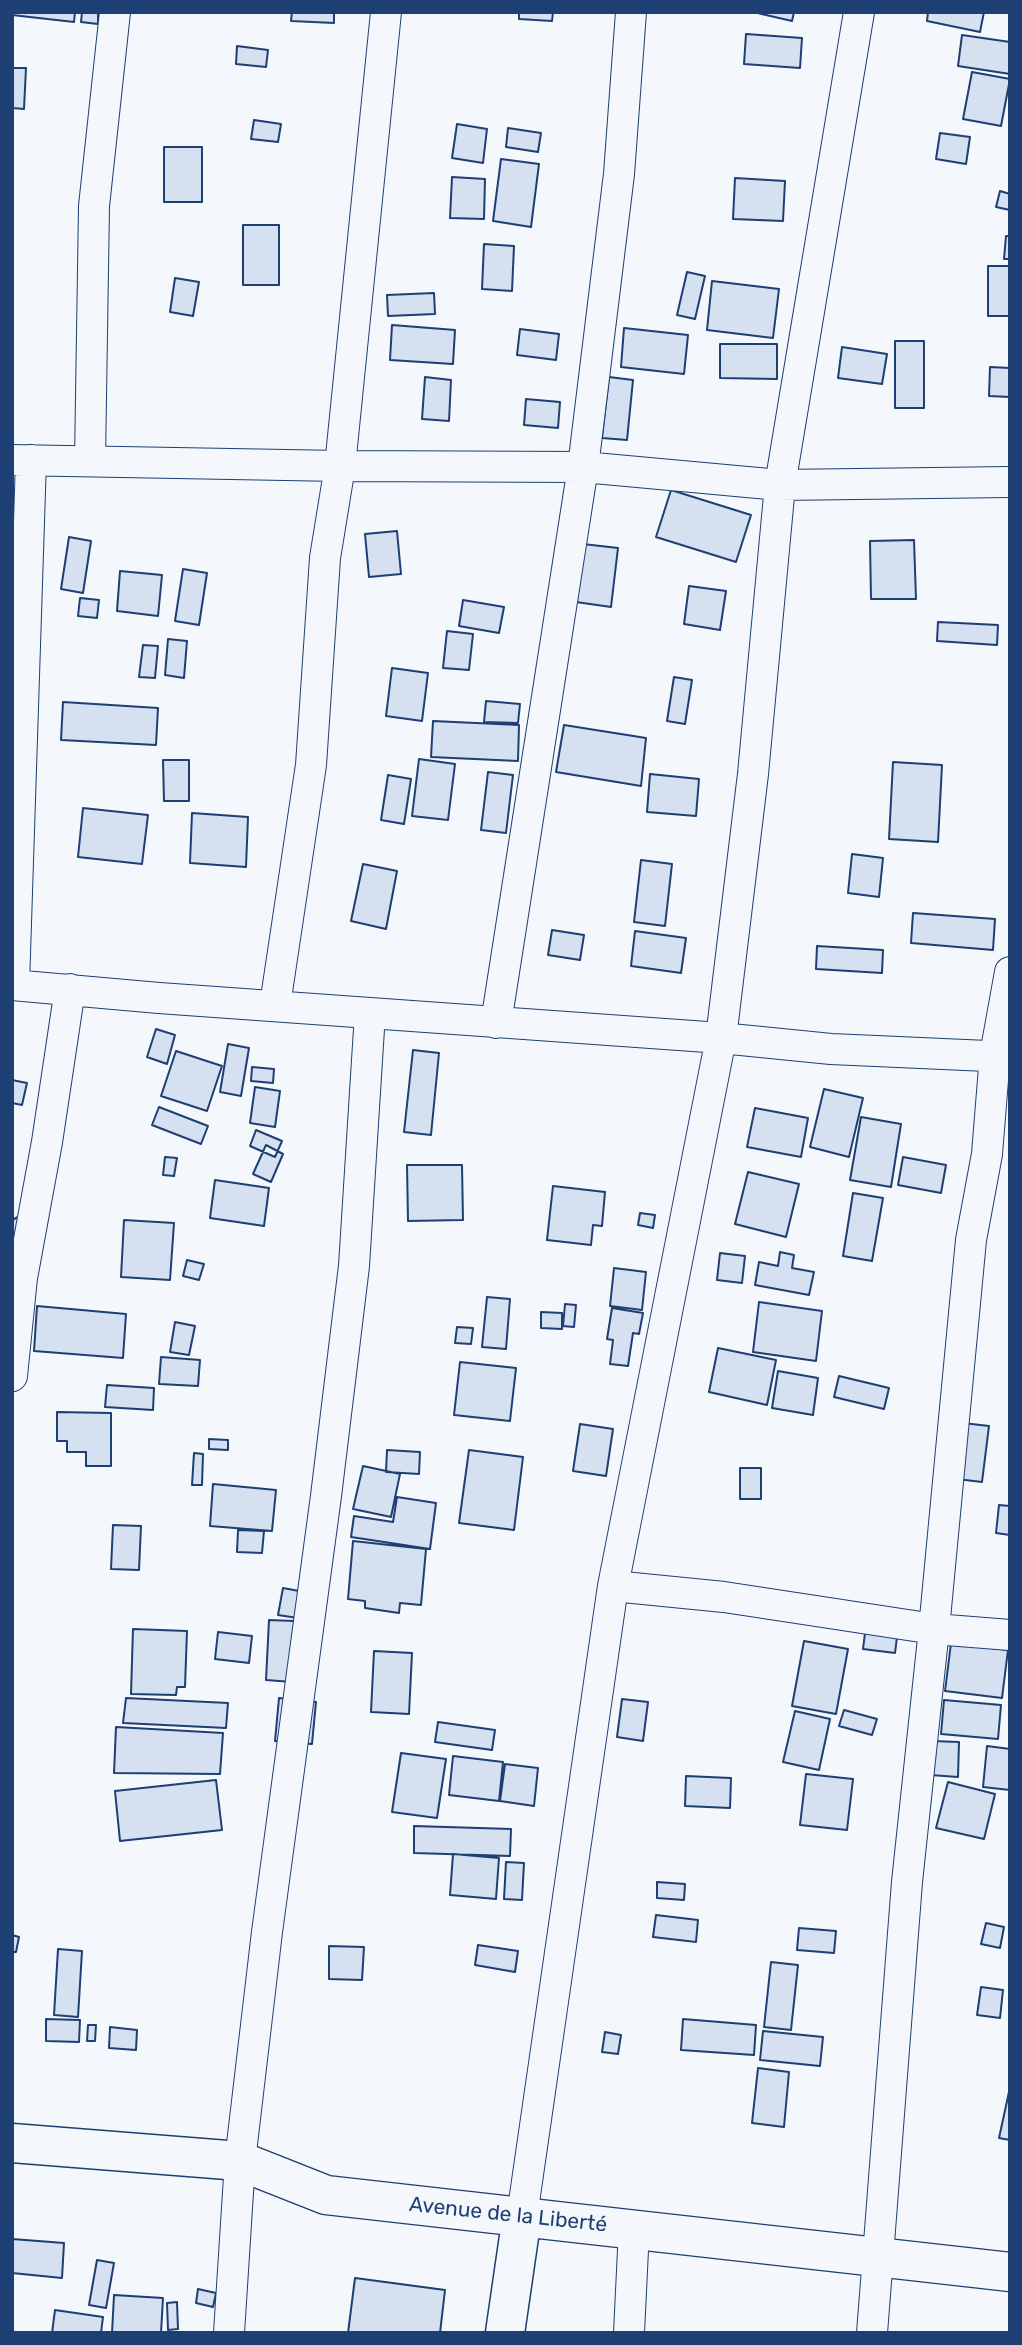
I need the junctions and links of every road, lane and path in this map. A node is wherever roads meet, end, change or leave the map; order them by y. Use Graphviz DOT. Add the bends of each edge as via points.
graph roads {
  1 [pos="115,12"];
  2 [pos="386,12"];
  3 [pos="631,12"];
  4 [pos="859,12"];
  5 [pos="22,460"];
  6 [pos="90,461"];
  7 [pos="340,466"];
  8 [pos="583,467"];
  9 [pos="1010,482"];
  10 [pos="780,485"];
  11 [pos="1010,972"];
  12 [pos="13,985"];
  13 [pos="70,989"];
  14 [pos="275,1005"];
  15 [pos="370,1013"];
  16 [pos="496,1023"];
  17 [pos="721,1038"];
  18 [pos="1002,1056"];
  19 [pos="12,1376"];
  20 [pos="613,1586"];
  21 [pos="934,1629"];
  22 [pos="1010,1635"];
  23 [pos="12,2143"];
  24 [pos="240,2161"];
  25 [pos="522,2217"];
  26 [pos="634,2229"];
  27 [pos="878,2257"];
  28 [pos="1010,2272"];
  29 [pos="229,2333"];
  30 [pos="505,2333"];
  31 [pos="629,2333"];
  32 [pos="872,2333"];
  1 -- 6 [label="street" via="94,206"];
  2 -- 7 [label="street"];
  3 -- 8 [label="street" via="619,174"];
  4 -- 10 [label="street"];
  5 -- 6 [label="street"];
  5 -- 12 [label="street"];
  6 -- 7 [label="street"];
  7 -- 8 [label="street"];
  7 -- 14 [label="street" via="325,558 311,765"];
  8 -- 10 [label="street"];
  8 -- 16 [label="street"];
  9 -- 10 [label="street"];
  10 -- 17 [label="street" via="753,774"];
  11 -- 18 [label="street"];
  12 -- 13 [label="street"];
  13 -- 14 [label="street"];
  13 -- 19 [label="street" via="22,1278"];
  14 -- 15 [label="street"];
  15 -- 16 [label="street"];
  15 -- 24 [label="street" via="354,1265"];
  16 -- 17 [label="street"];
  17 -- 18 [label="street" via="831,1049"];
  17 -- 20 [label="street"];
  18 -- 21 [label="street" via="970,1253"];
  20 -- 21 [label="street" via="724,1597"];
  20 -- 25 [label="street"];
  21 -- 22 [label="street"];
  21 -- 27 [label="street" via="907,1882"];
  23 -- 24 [label="street, Avenue de la Liberté"];
  24 -- 25 [label="street, Avenue de la Liberté" via="326,2194"];
  24 -- 29 [label="street"];
  25 -- 26 [label="street, Avenue de la Liberté"];
  25 -- 30 [label="street"];
  26 -- 27 [label="street, Avenue de la Liberté"];
  26 -- 31 [label="street"];
  27 -- 28 [label="street, Avenue de la Liberté"];
  27 -- 32 [label="street"];
}
